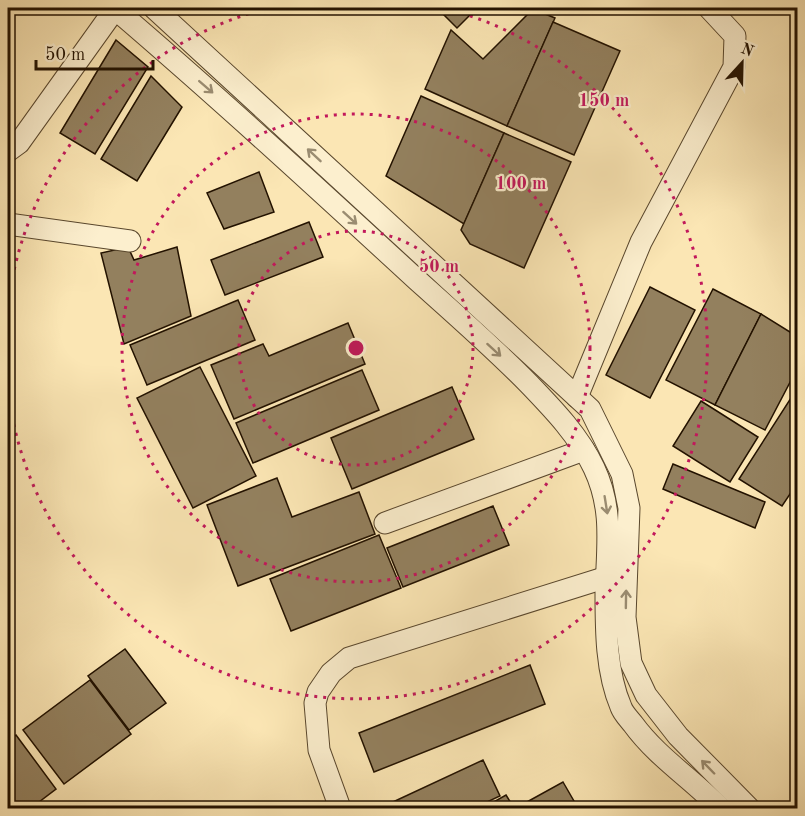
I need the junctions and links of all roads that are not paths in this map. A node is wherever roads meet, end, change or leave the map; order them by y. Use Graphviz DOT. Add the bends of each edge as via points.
graph roads {
  1 [pos="115,8"];
  2 [pos="154,8"];
  3 [pos="709,8"];
  4 [pos="8,151"];
  5 [pos="8,224"];
  6 [pos="130,241"];
  7 [pos="577,398"];
  8 [pos="584,450"];
  9 [pos="385,522"];
  10 [pos="607,577"];
  11 [pos="340,808"];
  12 [pos="720,808"];
  13 [pos="749,808"];
  1 -- 4 [label="street" via="19,143"];
  1 -- 8 [label="street, one-way" via="506,360 553,409"];
  7 -- 2 [label="street, one-way"];
  3 -- 7 [label="street" via="735,36 734,67 641,242"];
  5 -- 6 [label="street"];
  13 -- 7 [label="street, one-way" via="678,736 646,695 631,663 625,617 629,508 622,474 590,410"];
  8 -- 9 [label="street"];
  8 -- 10 [label="street, one-way" via="604,494 609,526"];
  10 -- 11 [label="street" via="349,658 339,665 324,682 315,703 319,750"];
  10 -- 12 [label="street" via="607,648 621,709 646,742"];
}
